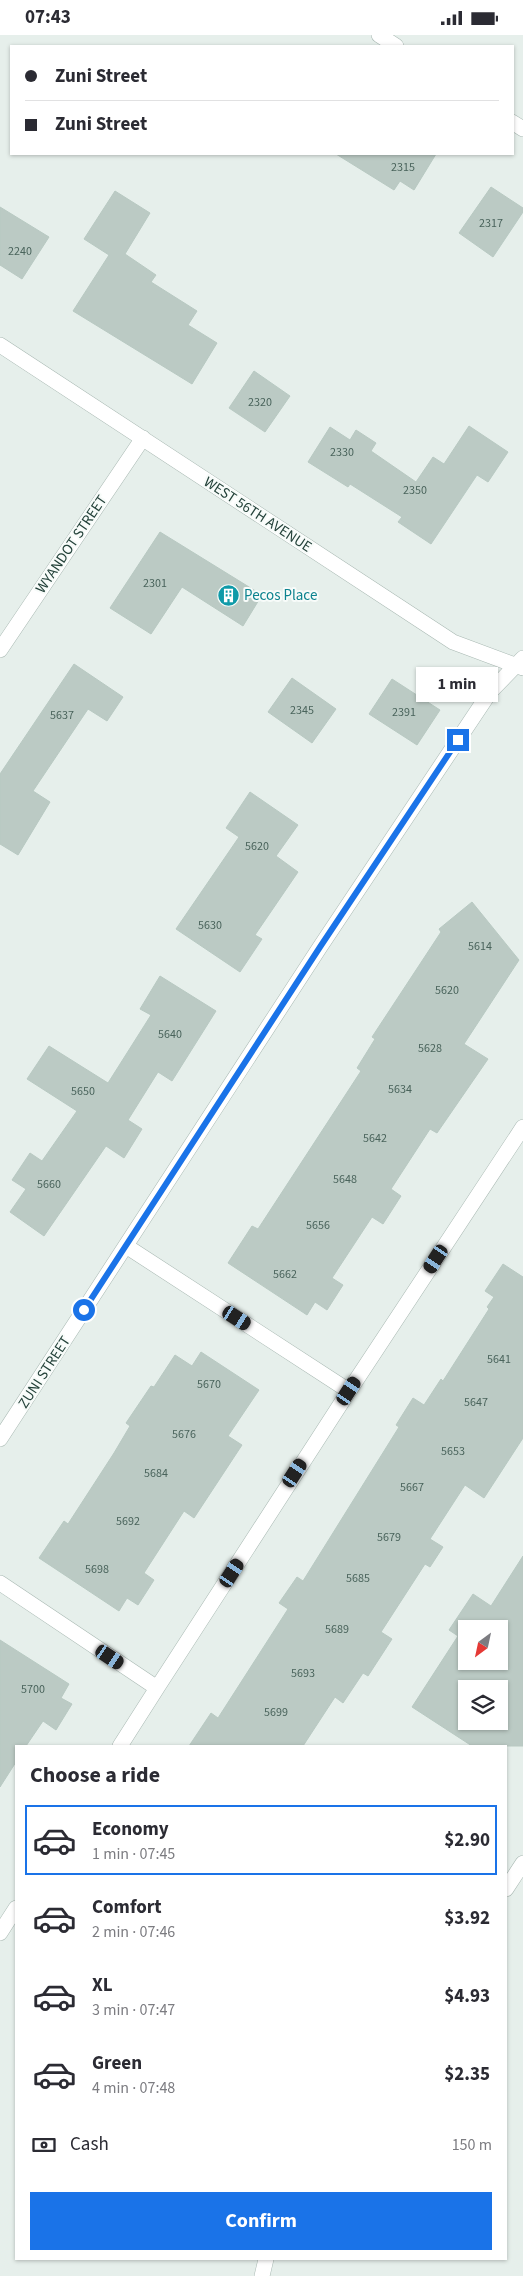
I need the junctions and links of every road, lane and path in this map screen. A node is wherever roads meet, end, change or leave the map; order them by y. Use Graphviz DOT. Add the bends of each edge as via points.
graph roads {
  1 [pos="379,35"];
  2 [pos="394,45"];
  3 [pos="0,345"];
  4 [pos="143,438"];
  5 [pos="0,650"];
  6 [pos="522,664"];
  7 [pos="523,1127"];
  8 [pos="126,1246"];
  9 [pos="349,1391"];
  10 [pos="0,1439"];
  11 [pos="0,1583"];
  12 [pos="157,1688"];
  13 [pos="121,1745"];
  14 [pos="523,1863"];
  15 [pos="507,1887"];
  16 [pos="15,1910"];
  17 [pos="0,1933"];
  18 [pos="266,2260"];
  19 [pos="262,2276"];
  1 -- 2 [label="street"];
  3 -- 4 [label="street, WEST 56TH AVENUE"];
  4 -- 5 [label="street, WYANDOT STREET"];
  4 -- 6 [label="street, WEST 56TH AVENUE" via="453,642"];
  6 -- 8 [label="street, ZUNI STREET" via="490,692"];
  7 -- 9 [label="street"];
  8 -- 9 [label="street"];
  8 -- 10 [label="street, ZUNI STREET"];
  9 -- 12 [label="street"];
  11 -- 12 [label="street"];
  12 -- 13 [label="street"];
  14 -- 15 [label="street"];
  16 -- 17 [label="street"];
  18 -- 19 [label="street"];
}
